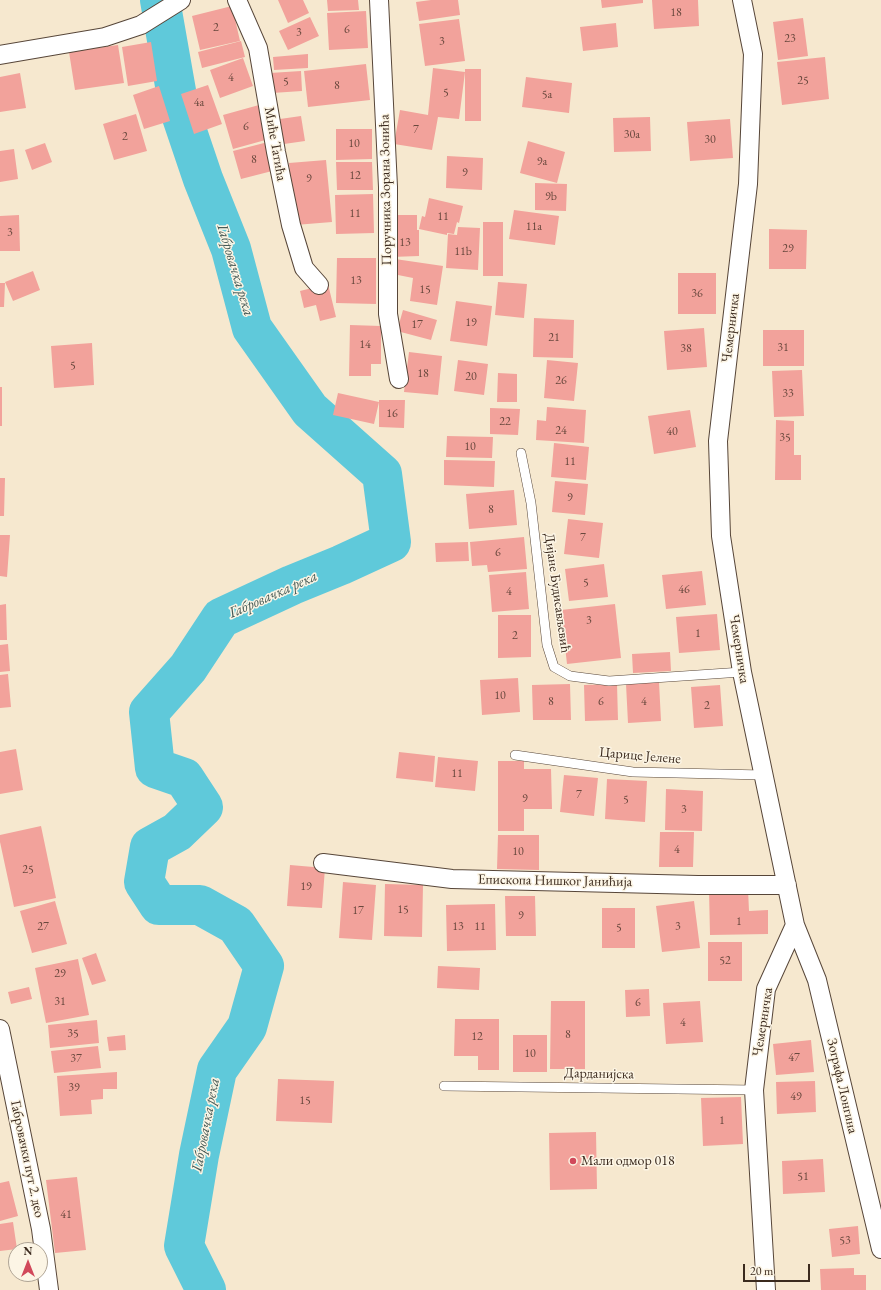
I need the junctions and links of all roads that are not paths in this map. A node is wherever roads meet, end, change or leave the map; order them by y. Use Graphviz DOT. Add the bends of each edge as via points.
graph roads {
  1 [pos="181,0"];
  2 [pos="237,0"];
  3 [pos="379,0"];
  4 [pos="742,0"];
  5 [pos="0,55"];
  6 [pos="319,285"];
  7 [pos="399,380"];
  8 [pos="521,453"];
  9 [pos="742,672"];
  10 [pos="515,755"];
  11 [pos="763,775"];
  12 [pos="323,863"];
  13 [pos="787,885"];
  14 [pos="795,925"];
  15 [pos="0,1028"];
  16 [pos="444,1086"];
  17 [pos="754,1090"];
  18 [pos="881,1249"];
  19 [pos="49,1290"];
  20 [pos="766,1290"];
  1 -- 5 [label="street" via="141,25 105,37"];
  2 -- 6 [label="street, Миће Татића" via="258,48 291,225 304,268"];
  3 -- 7 [label="street, Поручника Зорана Зонића" via="388,187 388,314"];
  4 -- 9 [label="street, Чемерничка" via="753,54 748,184 718,441 721,536"];
  8 -- 9 [label="lane, Дијане Будисављевић" via="531,503 547,645 554,667 570,676 609,681"];
  9 -- 11 [label="street, Чемерничка"];
  10 -- 11 [label="lane, Царице Јелене" via="633,772"];
  11 -- 13 [label="street, Чемерничка"];
  12 -- 13 [label="street, Епископа Нишког Јанићија" via="452,879"];
  13 -- 14 [label="street, Чемерничка"];
  14 -- 17 [label="street, Чемерничка" via="766,989"];
  14 -- 18 [label="street, Зографа Лонгина" via="817,980"];
  15 -- 19 [label="street, Габровачки пут 2. део" via="41,1229"];
  16 -- 17 [label="lane, Дарданијска"];
  17 -- 20 [label="street, Чемерничка"];
}
